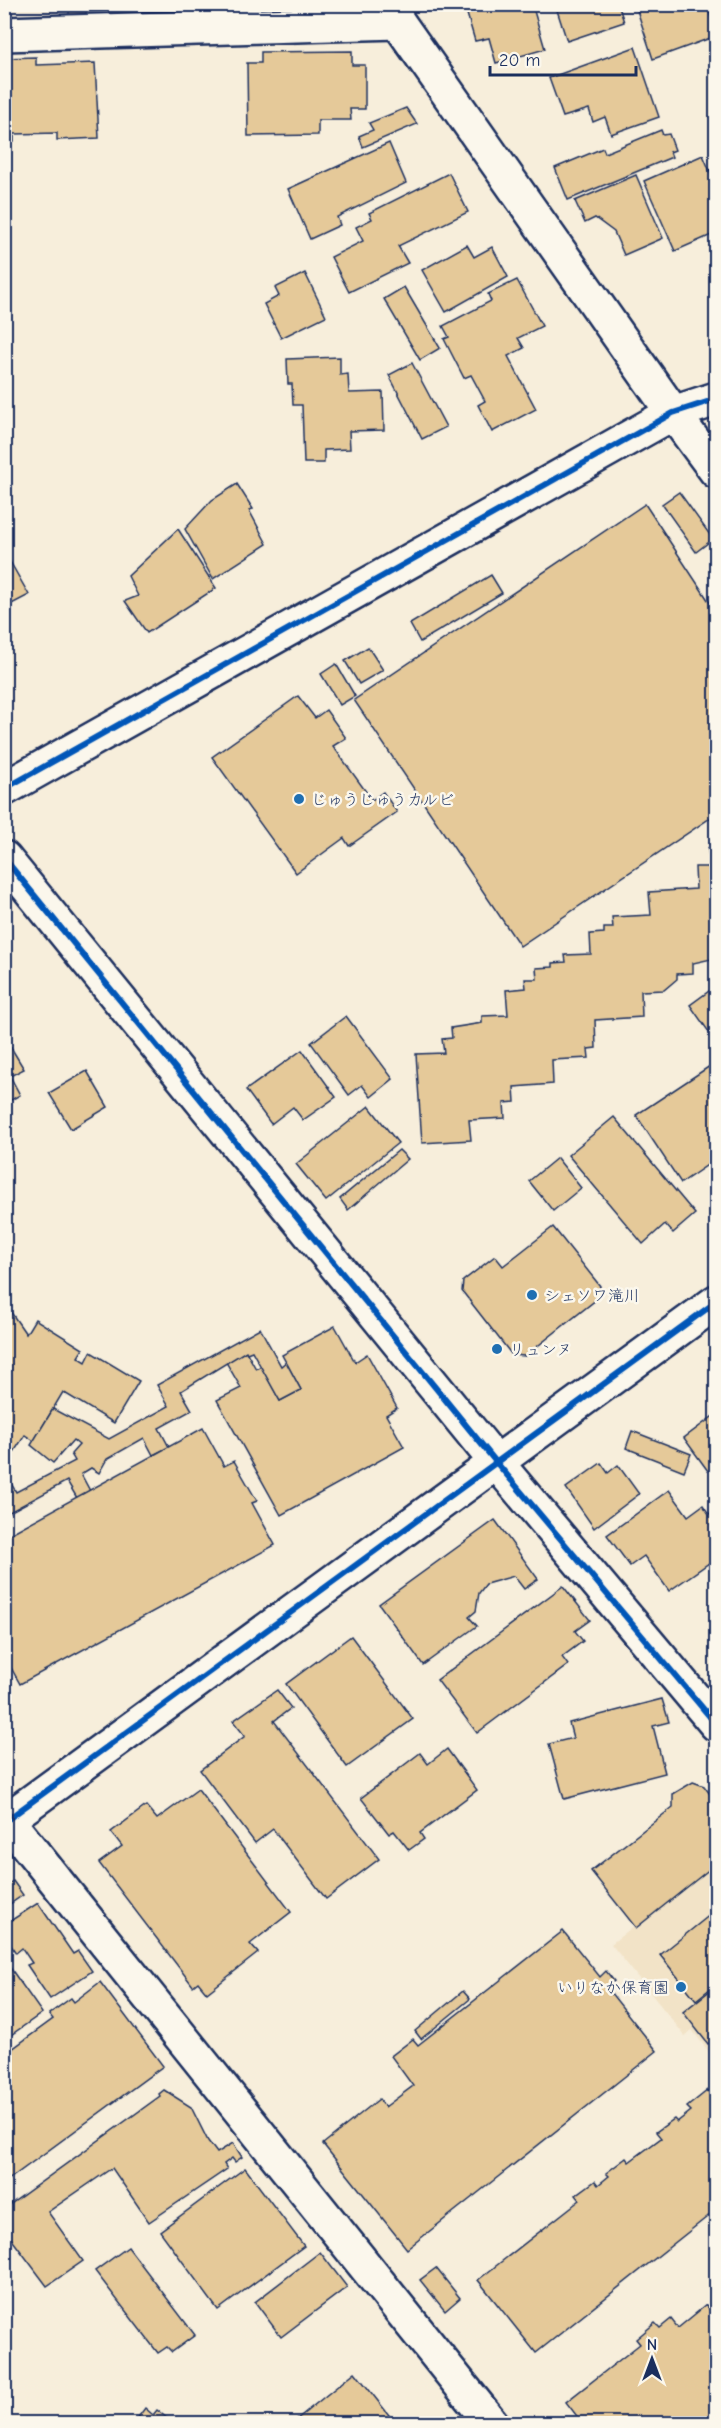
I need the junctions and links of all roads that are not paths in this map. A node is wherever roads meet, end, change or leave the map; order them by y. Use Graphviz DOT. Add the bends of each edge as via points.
graph roads {
  1 [pos="394,13"];
  2 [pos="4,34"];
  3 [pos="717,399"];
  4 [pos="673,413"];
  5 [pos="717,471"];
  6 [pos="4,789"];
  7 [pos="4,858"];
  8 [pos="717,1302"];
  9 [pos="496,1461"];
  10 [pos="717,1724"];
  11 [pos="6,1821"];
  12 [pos="492,2424"];
  1 -- 2 [label="street"];
  1 -- 4 [label="street"];
  3 -- 4 [label="street"];
  4 -- 5 [label="street"];
  4 -- 6 [label="street"];
  7 -- 9 [label="street"];
  8 -- 9 [label="street"];
  9 -- 10 [label="street"];
  9 -- 11 [label="street"];
  11 -- 12 [label="street"];
}
